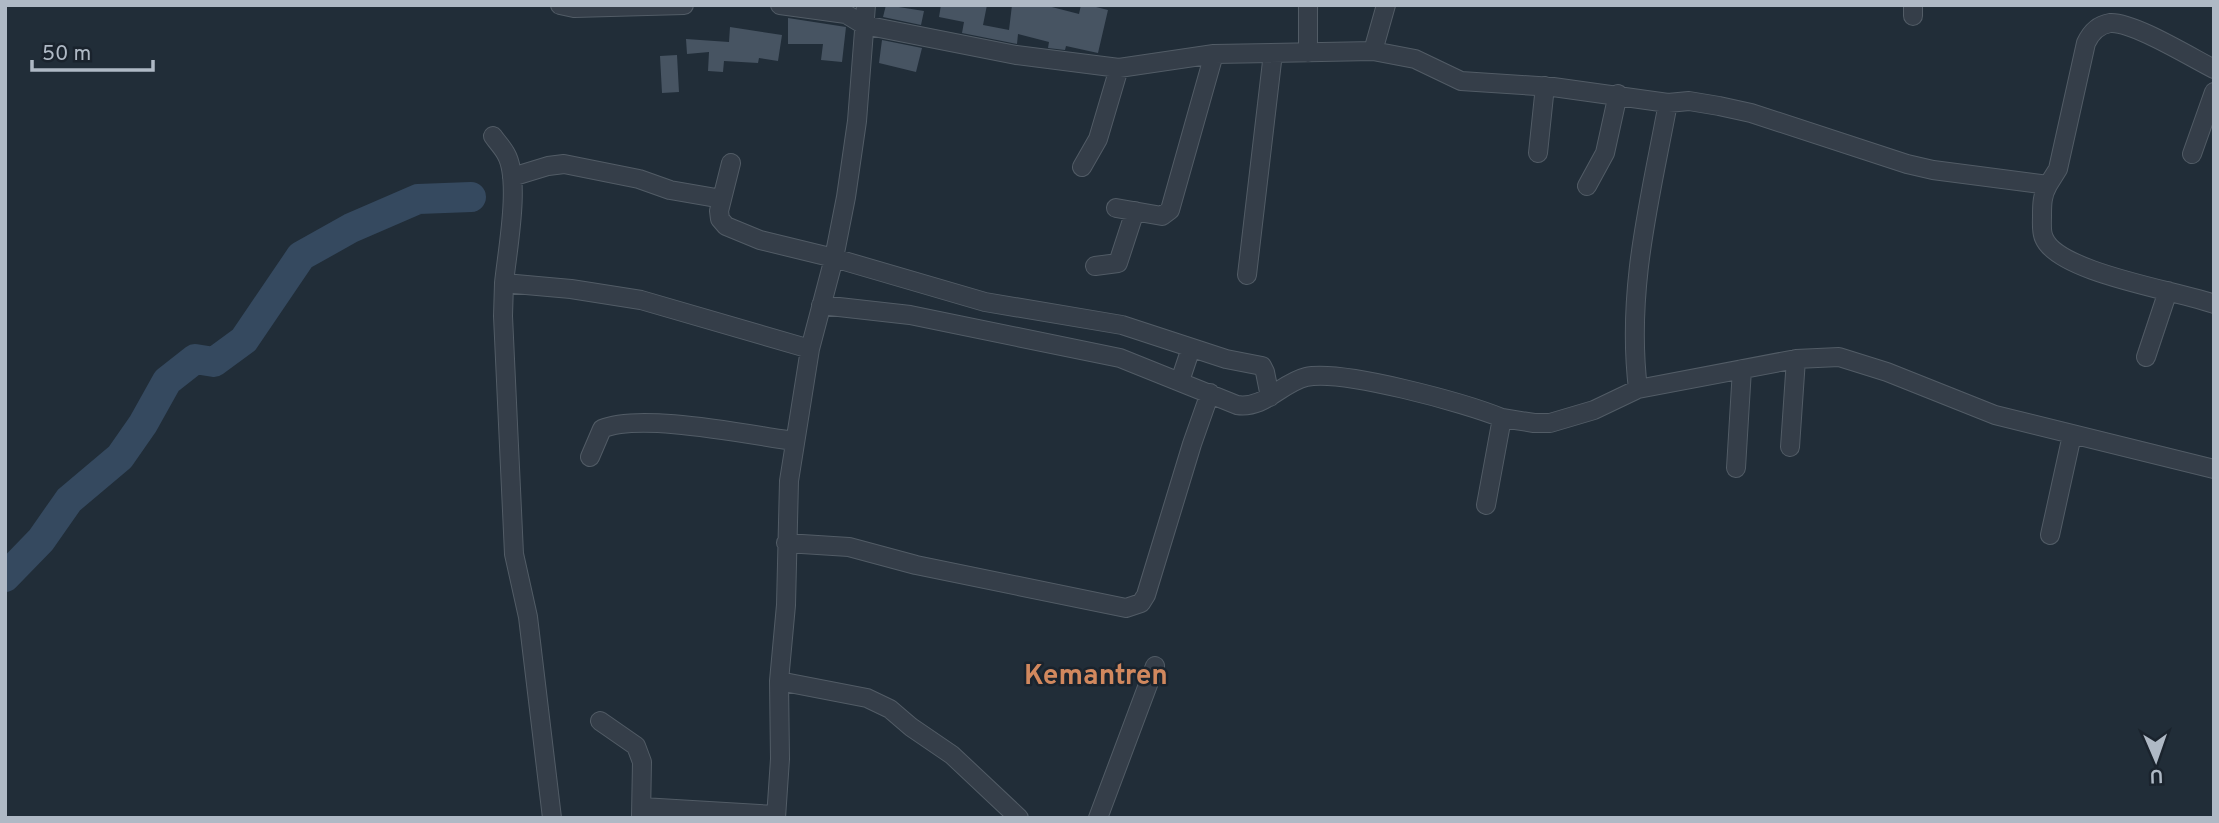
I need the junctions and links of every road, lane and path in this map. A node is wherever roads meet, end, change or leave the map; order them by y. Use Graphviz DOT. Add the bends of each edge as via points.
graph roads {
  1 [pos="560,5"];
  2 [pos="684,5"];
  3 [pos="780,5"];
  4 [pos="866,5"];
  5 [pos="1308,5"];
  6 [pos="1385,5"];
  7 [pos="864,25"];
  8 [pos="1373,51"];
  9 [pos="1308,52"];
  10 [pos="1214,54"];
  11 [pos="1273,54"];
  12 [pos="1119,68"];
  13 [pos="2214,69"];
  14 [pos="1545,86"];
  15 [pos="2214,92"];
  16 [pos="1618,94"];
  17 [pos="1668,103"];
  18 [pos="493,136"];
  19 [pos="1538,153"];
  20 [pos="2192,154"];
  21 [pos="731,163"];
  22 [pos="1082,167"];
  23 [pos="512,177"];
  24 [pos="2048,185"];
  25 [pos="1587,186"];
  26 [pos="722,199"];
  27 [pos="1116,208"];
  28 [pos="1135,211"];
  29 [pos="834,258"];
  30 [pos="1096,266"];
  31 [pos="1247,275"];
  32 [pos="504,283"];
  33 [pos="2168,291"];
  34 [pos="824,294"];
  35 [pos="2214,303"];
  36 [pos="967,312"];
  37 [pos="1122,342"];
  38 [pos="810,349"];
  39 [pos="1189,351"];
  40 [pos="2146,357"];
  41 [pos="1796,359"];
  42 [pos="1742,369"];
  43 [pos="1181,376"];
  44 [pos="1637,380"];
  45 [pos="1268,386"];
  46 [pos="1210,393"];
  47 [pos="1502,418"];
  48 [pos="2072,435"];
  49 [pos="794,442"];
  50 [pos="1790,447"];
  51 [pos="590,457"];
  52 [pos="1736,468"];
  53 [pos="2214,469"];
  54 [pos="1486,505"];
  55 [pos="2050,535"];
  56 [pos="786,543"];
  57 [pos="1155,666"];
  58 [pos="779,681"];
  59 [pos="600,721"];
  60 [pos="641,812"];
  61 [pos="776,817"];
  62 [pos="552,818"];
  63 [pos="1019,818"];
  64 [pos="1098,818"];
  1 -- 2 [label="street"];
  3 -- 7 [label="street" via="846,14"];
  4 -- 7 [label="street"];
  5 -- 9 [label="street"];
  6 -- 8 [label="street"];
  7 -- 12 [label="street" via="1016,55"];
  7 -- 29 [label="street" via="857,121"];
  8 -- 9 [label="street"];
  8 -- 14 [label="street" via="1415,59 1461,81"];
  9 -- 11 [label="street"];
  10 -- 11 [label="street"];
  10 -- 12 [label="street"];
  10 -- 28 [label="street" via="1170,210 1162,216"];
  11 -- 31 [label="street"];
  12 -- 22 [label="street" via="1098,139"];
  13 -- 24 [label="street" via="2132,27 2110,23 2091,32 2058,169"];
  14 -- 16 [label="street"];
  14 -- 19 [label="street"];
  15 -- 20 [label="street"];
  16 -- 17 [label="street"];
  16 -- 25 [label="street" via="1605,153"];
  17 -- 24 [label="street" via="1706,103 1751,113 1920,168"];
  17 -- 44 [label="street" via="1640,247"];
  18 -- 23 [label="street" via="507,155"];
  21 -- 26 [label="street"];
  23 -- 26 [label="street" via="556,165"];
  23 -- 32 [label="street"];
  24 -- 33 [label="street" via="2042,197 2043,234 2053,250 2119,279"];
  26 -- 29 [label="street" via="720,219 726,226 760,240"];
  27 -- 28 [label="street"];
  28 -- 30 [label="street" via="1118,263"];
  29 -- 34 [label="street"];
  29 -- 36 [label="street"];
  32 -- 38 [label="street" via="641,300"];
  32 -- 62 [label="street" via="514,554 528,617"];
  33 -- 35 [label="street"];
  33 -- 40 [label="street"];
  34 -- 36 [label="street" via="910,315"];
  34 -- 38 [label="street"];
  36 -- 37 [label="street"];
  36 -- 37 [label="street" via="1050,314"];
  37 -- 39 [label="street"];
  37 -- 43 [label="street"];
  38 -- 49 [label="street"];
  39 -- 43 [label="street"];
  39 -- 45 [label="street" via="1262,366"];
  41 -- 42 [label="street"];
  41 -- 48 [label="street" via="1847,359 1995,415"];
  41 -- 50 [label="street"];
  42 -- 44 [label="street"];
  42 -- 52 [label="street"];
  43 -- 46 [label="street"];
  44 -- 47 [label="street" via="1594,410 1550,423"];
  45 -- 46 [label="street" via="1246,406"];
  45 -- 47 [label="street" via="1311,376 1352,380 1465,404"];
  46 -- 56 [label="street" via="1146,595 1136,606 1126,608 978,578 849,547"];
  47 -- 54 [label="street"];
  48 -- 53 [label="street"];
  48 -- 55 [label="street"];
  49 -- 51 [label="street" via="670,424 612,425 602,429"];
  49 -- 56 [label="street"];
  56 -- 58 [label="street"];
  57 -- 64 [label="street"];
  58 -- 61 [label="street"];
  58 -- 63 [label="street" via="867,698 890,709 952,755"];
  59 -- 60 [label="street" via="636,746 642,762"];
  60 -- 61 [label="street"];
}
